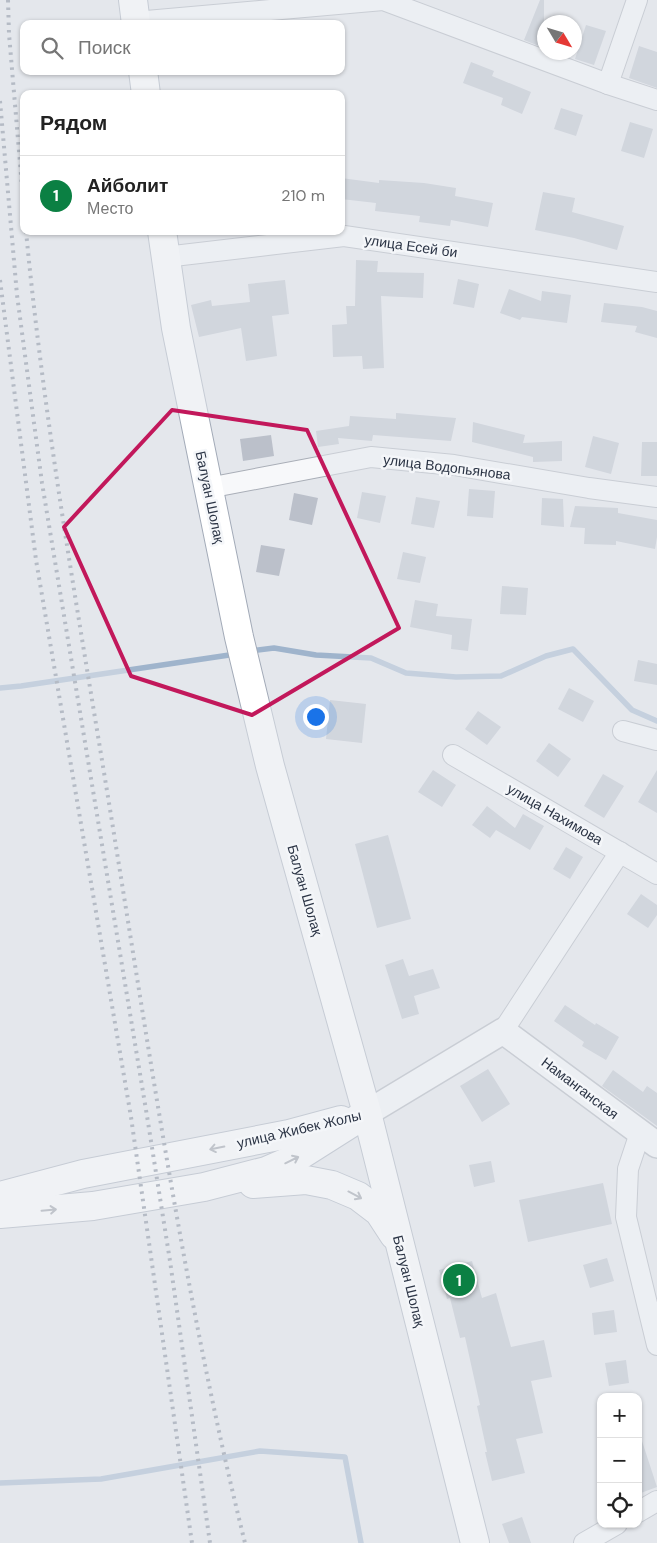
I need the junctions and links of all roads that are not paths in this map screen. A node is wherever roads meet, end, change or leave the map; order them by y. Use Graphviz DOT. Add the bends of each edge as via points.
graph roads {
  1 [pos="638,0"];
  2 [pos="135,15"];
  3 [pos="144,75"];
  4 [pos="608,84"];
  5 [pos="145,90"];
  6 [pos="657,100"];
  7 [pos="164,244"];
  8 [pos="657,282"];
  9 [pos="208,488"];
  10 [pos="657,497"];
  11 [pos="623,731"];
  12 [pos="657,740"];
  13 [pos="453,755"];
  14 [pos="620,852"];
  15 [pos="657,874"];
  16 [pos="503,1031"];
  17 [pos="367,1113"];
  18 [pos="649,1139"];
  19 [pos="204,1187"];
  20 [pos="0,1196"];
  21 [pos="0,1214"];
  22 [pos="400,1243"];
  23 [pos="657,1345"];
  24 [pos="657,1501"];
  25 [pos="642,1510"];
  26 [pos="610,1528"];
  27 [pos="475,1543"];
  28 [pos="584,1543"];
  1 -- 4 [label="street"];
  2 -- 4 [label="street" via="383,0"];
  3 -- 5 [label="main road"];
  4 -- 6 [label="street"];
  7 -- 8 [label="street, улица Есей би" via="344,236"];
  7 -- 9 [label="main road, Балуан Шолақ" via="176,328"];
  9 -- 10 [label="street, улица Водопьянова" via="371,457 454,464"];
  9 -- 17 [label="main road, Балуан Шолақ" via="270,766"];
  11 -- 12 [label="street"];
  13 -- 14 [label="street, улица Нахимова"];
  14 -- 15 [label="street, улица Нахимова"];
  14 -- 16 [label="street"];
  16 -- 17 [label="street"];
  16 -- 18 [label="street, Наманганская"];
  19 -- 17 [label="main road, улица Жибек Жолы, one-way" via="266,1171 296,1158"];
  17 -- 20 [label="main road, улица Жибек Жолы, one-way" via="289,1134 83,1174"];
  17 -- 22 [label="main road, Балуан Шолақ"];
  18 -- 23 [label="street" via="628,1169 626,1217"];
  21 -- 19 [label="main road, улица Жибек Жолы, one-way" via="93,1206"];
  19 -- 22 [label="main road, one-way" via="306,1180 332,1185 358,1196 378,1212"];
  22 -- 27 [label="main road, Балуан Шолақ"];
  24 -- 25 [label="street"];
  26 -- 28 [label="street"];
}
